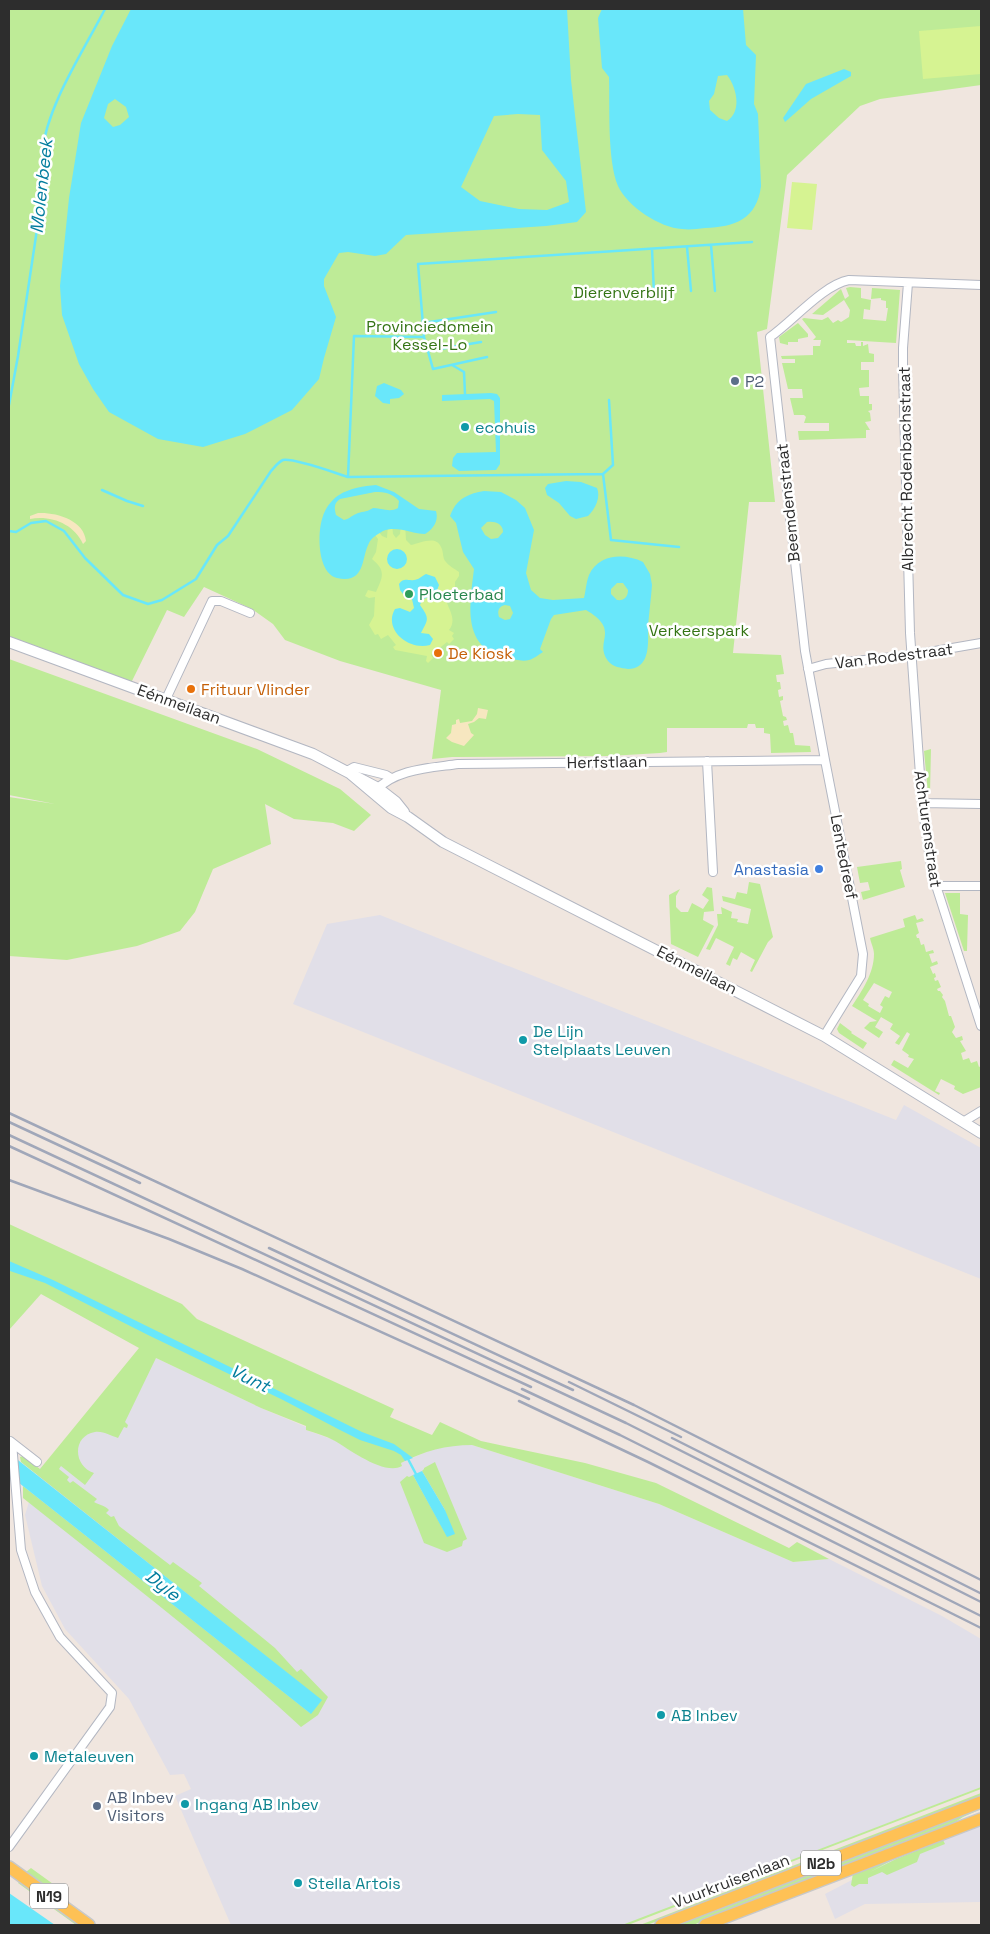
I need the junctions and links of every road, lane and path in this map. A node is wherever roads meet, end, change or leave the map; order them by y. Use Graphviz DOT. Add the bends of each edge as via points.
graph roads {
  1 [pos="908,283"];
  2 [pos="981,285"];
  3 [pos="250,613"];
  4 [pos="9,642"];
  5 [pos="981,644"];
  6 [pos="912,655"];
  7 [pos="808,669"];
  8 [pos="166,699"];
  9 [pos="824,760"];
  10 [pos="707,761"];
  11 [pos="347,771"];
  12 [pos="391,778"];
  13 [pos="375,791"];
  14 [pos="922,803"];
  15 [pos="981,804"];
  16 [pos="713,872"];
  17 [pos="935,886"];
  18 [pos="981,886"];
  19 [pos="981,1026"];
  20 [pos="824,1036"];
  21 [pos="981,1111"];
  22 [pos="963,1122"];
  23 [pos="981,1133"];
  24 [pos="13,1444"];
  25 [pos="37,1462"];
  26 [pos="981,1802"];
  27 [pos="981,1819"];
  28 [pos="9,1847"];
  29 [pos="9,1867"];
  30 [pos="89,1925"];
  31 [pos="660,1925"];
  32 [pos="705,1925"];
  1 -- 2 [label="street"];
  1 -- 6 [label="street, Albrecht Rodenbachstraat" via="903,348"];
  1 -- 7 [label="street, Beemdenstraat" via="842,282 826,291 770,337"];
  3 -- 8 [label="street" via="221,601 212,601"];
  4 -- 8 [label="street, Eénmeilaan"];
  5 -- 6 [label="street, Van Rodestraat"];
  6 -- 7 [label="street, Van Rodestraat" via="826,664"];
  6 -- 14 [label="street, Achturenstraat"];
  7 -- 9 [label="street, Lentedreef"];
  8 -- 11 [label="street, Eénmeilaan" via="313,754"];
  9 -- 10 [label="street, Herfstlaan"];
  9 -- 20 [label="street, Lentedreef" via="863,959 861,976"];
  10 -- 12 [label="street, Herfstlaan" via="458,764"];
  10 -- 16 [label="street"];
  11 -- 12 [label="street" via="354,767"];
  11 -- 13 [label="street, Eénmeilaan"];
  12 -- 13 [label="street, Herfstlaan"];
  13 -- 20 [label="street, Eénmeilaan" via="396,802 408,817 443,842"];
  14 -- 15 [label="street"];
  14 -- 17 [label="street, Achturenstraat"];
  17 -- 18 [label="street"];
  17 -- 19 [label="street, Achturenstraat"];
  20 -- 22 [label="street, Eénmeilaan"];
  21 -- 22 [label="street"];
  22 -- 23 [label="street, Eénmeilaan"];
  24 -- 25 [label="street"];
  24 -- 28 [label="street" via="21,1550 34,1592 60,1636 113,1698 110,1707"];
  26 -- 31 [label="main road, Vuurkruisenlaan / N2b"];
  27 -- 32 [label="main road, Vuurkruisenlaan / N2b"];
  29 -- 30 [label="main road, N19"];
}
